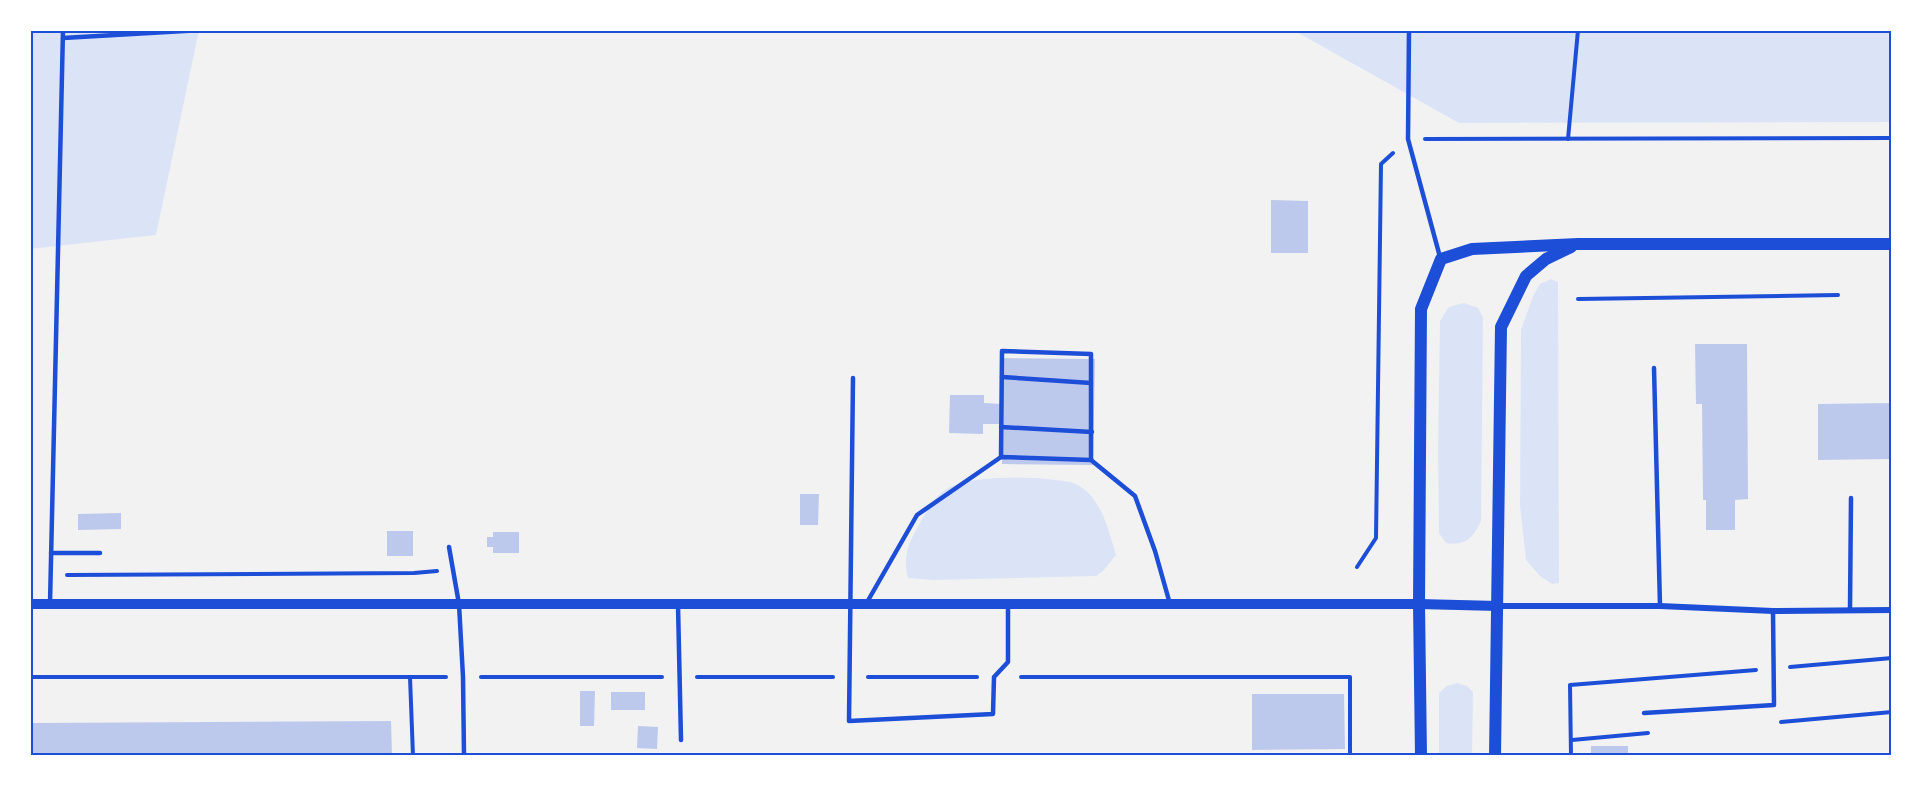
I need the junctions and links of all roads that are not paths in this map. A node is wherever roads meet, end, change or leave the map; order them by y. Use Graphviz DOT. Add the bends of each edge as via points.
graph roads {
  1 [pos="63,30"];
  2 [pos="202,30"];
  3 [pos="1409,30"];
  4 [pos="63,38"];
  5 [pos="1578,244"];
  6 [pos="1892,244"];
  7 [pos="1441,259"];
  8 [pos="1654,368"];
  9 [pos="1002,377"];
  10 [pos="853,378"];
  11 [pos="1091,382"];
  12 [pos="1001,427"];
  13 [pos="1092,432"];
  14 [pos="1001,457"];
  15 [pos="1091,460"];
  16 [pos="1851,498"];
  17 [pos="448,547"];
  18 [pos="51,552"];
  19 [pos="100,552"];
  20 [pos="30,604"];
  21 [pos="50,604"];
  22 [pos="459,604"];
  23 [pos="678,604"];
  24 [pos="851,604"];
  25 [pos="866,604"];
  26 [pos="1008,604"];
  27 [pos="1170,604"];
  28 [pos="1419,604"];
  29 [pos="1498,606"];
  30 [pos="1660,606"];
  31 [pos="1850,610"];
  32 [pos="1892,610"];
  33 [pos="1773,611"];
  34 [pos="1644,713"];
  35 [pos="681,740"];
  36 [pos="464,756"];
  37 [pos="1421,756"];
  38 [pos="1495,756"];
  1 -- 4 [label="lane"];
  2 -- 4 [label="lane"];
  3 -- 7 [label="lane" via="1408,139"];
  4 -- 18 [label="lane"];
  5 -- 6 [label="main road"];
  5 -- 7 [label="main road" via="1472,249"];
  5 -- 29 [label="main road" via="1546,259 1526,276 1501,327"];
  7 -- 28 [label="main road" via="1421,309"];
  8 -- 30 [label="lane"];
  9 -- 11 [label="lane"];
  9 -- 11 [label="lane" via="1002,351 1091,354"];
  9 -- 12 [label="lane"];
  10 -- 24 [label="lane"];
  11 -- 13 [label="lane"];
  12 -- 13 [label="lane"];
  12 -- 14 [label="lane"];
  13 -- 15 [label="lane"];
  14 -- 15 [label="lane"];
  14 -- 25 [label="lane" via="917,515"];
  15 -- 27 [label="lane" via="1135,496"];
  16 -- 31 [label="lane"];
  17 -- 22 [label="lane"];
  18 -- 19 [label="lane"];
  18 -- 21 [label="lane"];
  20 -- 21 [label="street"];
  21 -- 22 [label="street"];
  22 -- 23 [label="street"];
  22 -- 36 [label="lane"];
  23 -- 24 [label="street"];
  23 -- 35 [label="lane"];
  24 -- 25 [label="street"];
  24 -- 26 [label="lane" via="849,721 993,714 994,676 1008,662"];
  25 -- 26 [label="street"];
  26 -- 27 [label="street"];
  27 -- 28 [label="street"];
  28 -- 29 [label="street"];
  28 -- 37 [label="main road"];
  29 -- 30 [label="street"];
  29 -- 38 [label="main road"];
  30 -- 33 [label="street"];
  31 -- 32 [label="street"];
  31 -- 33 [label="street"];
  33 -- 34 [label="lane" via="1774,705"];
}
